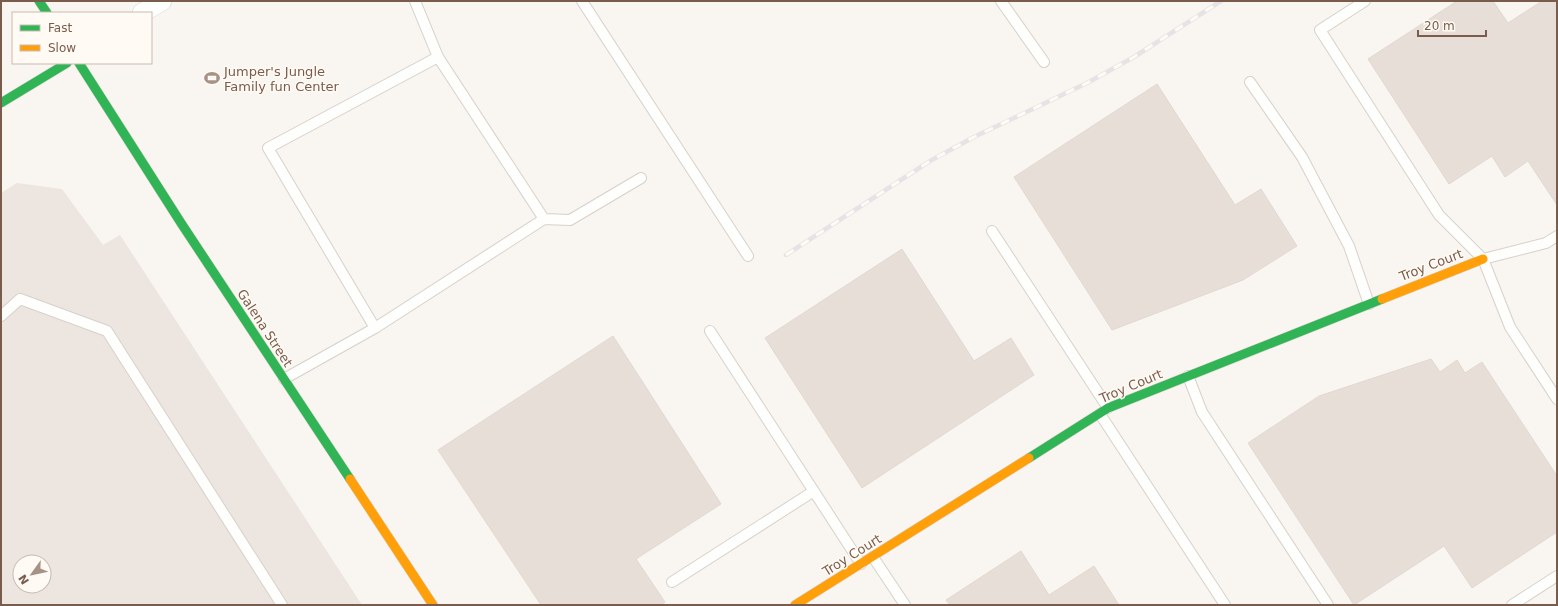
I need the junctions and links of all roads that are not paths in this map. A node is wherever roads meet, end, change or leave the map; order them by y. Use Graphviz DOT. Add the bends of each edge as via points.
graph roads {
  1 [pos="39,1"];
  2 [pos="162,1"];
  3 [pos="415,1"];
  4 [pos="582,1"];
  5 [pos="1001,1"];
  6 [pos="1365,1"];
  7 [pos="46,12"];
  8 [pos="144,12"];
  9 [pos="438,57"];
  10 [pos="1044,62"];
  11 [pos="65,64"];
  12 [pos="80,64"];
  13 [pos="1250,82"];
  14 [pos="1,103"];
  15 [pos="641,178"];
  16 [pos="544,219"];
  17 [pos="992,231"];
  18 [pos="1557,236"];
  19 [pos="748,256"];
  20 [pos="1484,259"];
  21 [pos="1368,304"];
  22 [pos="1,316"];
  23 [pos="375,328"];
  24 [pos="710,331"];
  25 [pos="1188,376"];
  26 [pos="284,379"];
  27 [pos="1557,399"];
  28 [pos="1104,411"];
  29 [pos="814,491"];
  30 [pos="873,557"];
  31 [pos="861,564"];
  32 [pos="1557,576"];
  33 [pos="672,582"];
  34 [pos="282,605"];
  35 [pos="433,605"];
  36 [pos="795,605"];
  37 [pos="905,605"];
  38 [pos="1225,605"];
  39 [pos="1328,605"];
  40 [pos="1512,605"];
  1 -- 7 [label="street"];
  2 -- 8 [label="street"];
  3 -- 9 [label="lane"];
  4 -- 19 [label="lane"];
  5 -- 10 [label="lane"];
  6 -- 20 [label="lane" via="1320,30 1439,215"];
  9 -- 16 [label="lane"];
  9 -- 23 [label="lane" via="268,148"];
  11 -- 14 [label="street"];
  12 -- 26 [label="street, Galena Street" via="180,223"];
  13 -- 21 [label="lane" via="1313,177 1349,246"];
  15 -- 16 [label="lane" via="570,220"];
  16 -- 23 [label="lane"];
  17 -- 28 [label="lane"];
  18 -- 20 [label="lane" via="1546,243"];
  20 -- 21 [label="street, Troy Court"];
  20 -- 27 [label="lane" via="1510,327"];
  21 -- 25 [label="street, Troy Court"];
  22 -- 34 [label="lane" via="20,299 107,331"];
  23 -- 26 [label="lane"];
  24 -- 29 [label="lane"];
  25 -- 28 [label="street, Troy Court"];
  25 -- 39 [label="lane" via="1202,412"];
  26 -- 35 [label="street, Galena Street"];
  28 -- 30 [label="street, Troy Court"];
  28 -- 38 [label="lane"];
  29 -- 31 [label="lane"];
  29 -- 33 [label="lane"];
  30 -- 31 [label="street, Troy Court"];
  30 -- 37 [label="lane"];
  31 -- 36 [label="street, Troy Court"];
  32 -- 40 [label="lane"];
}
